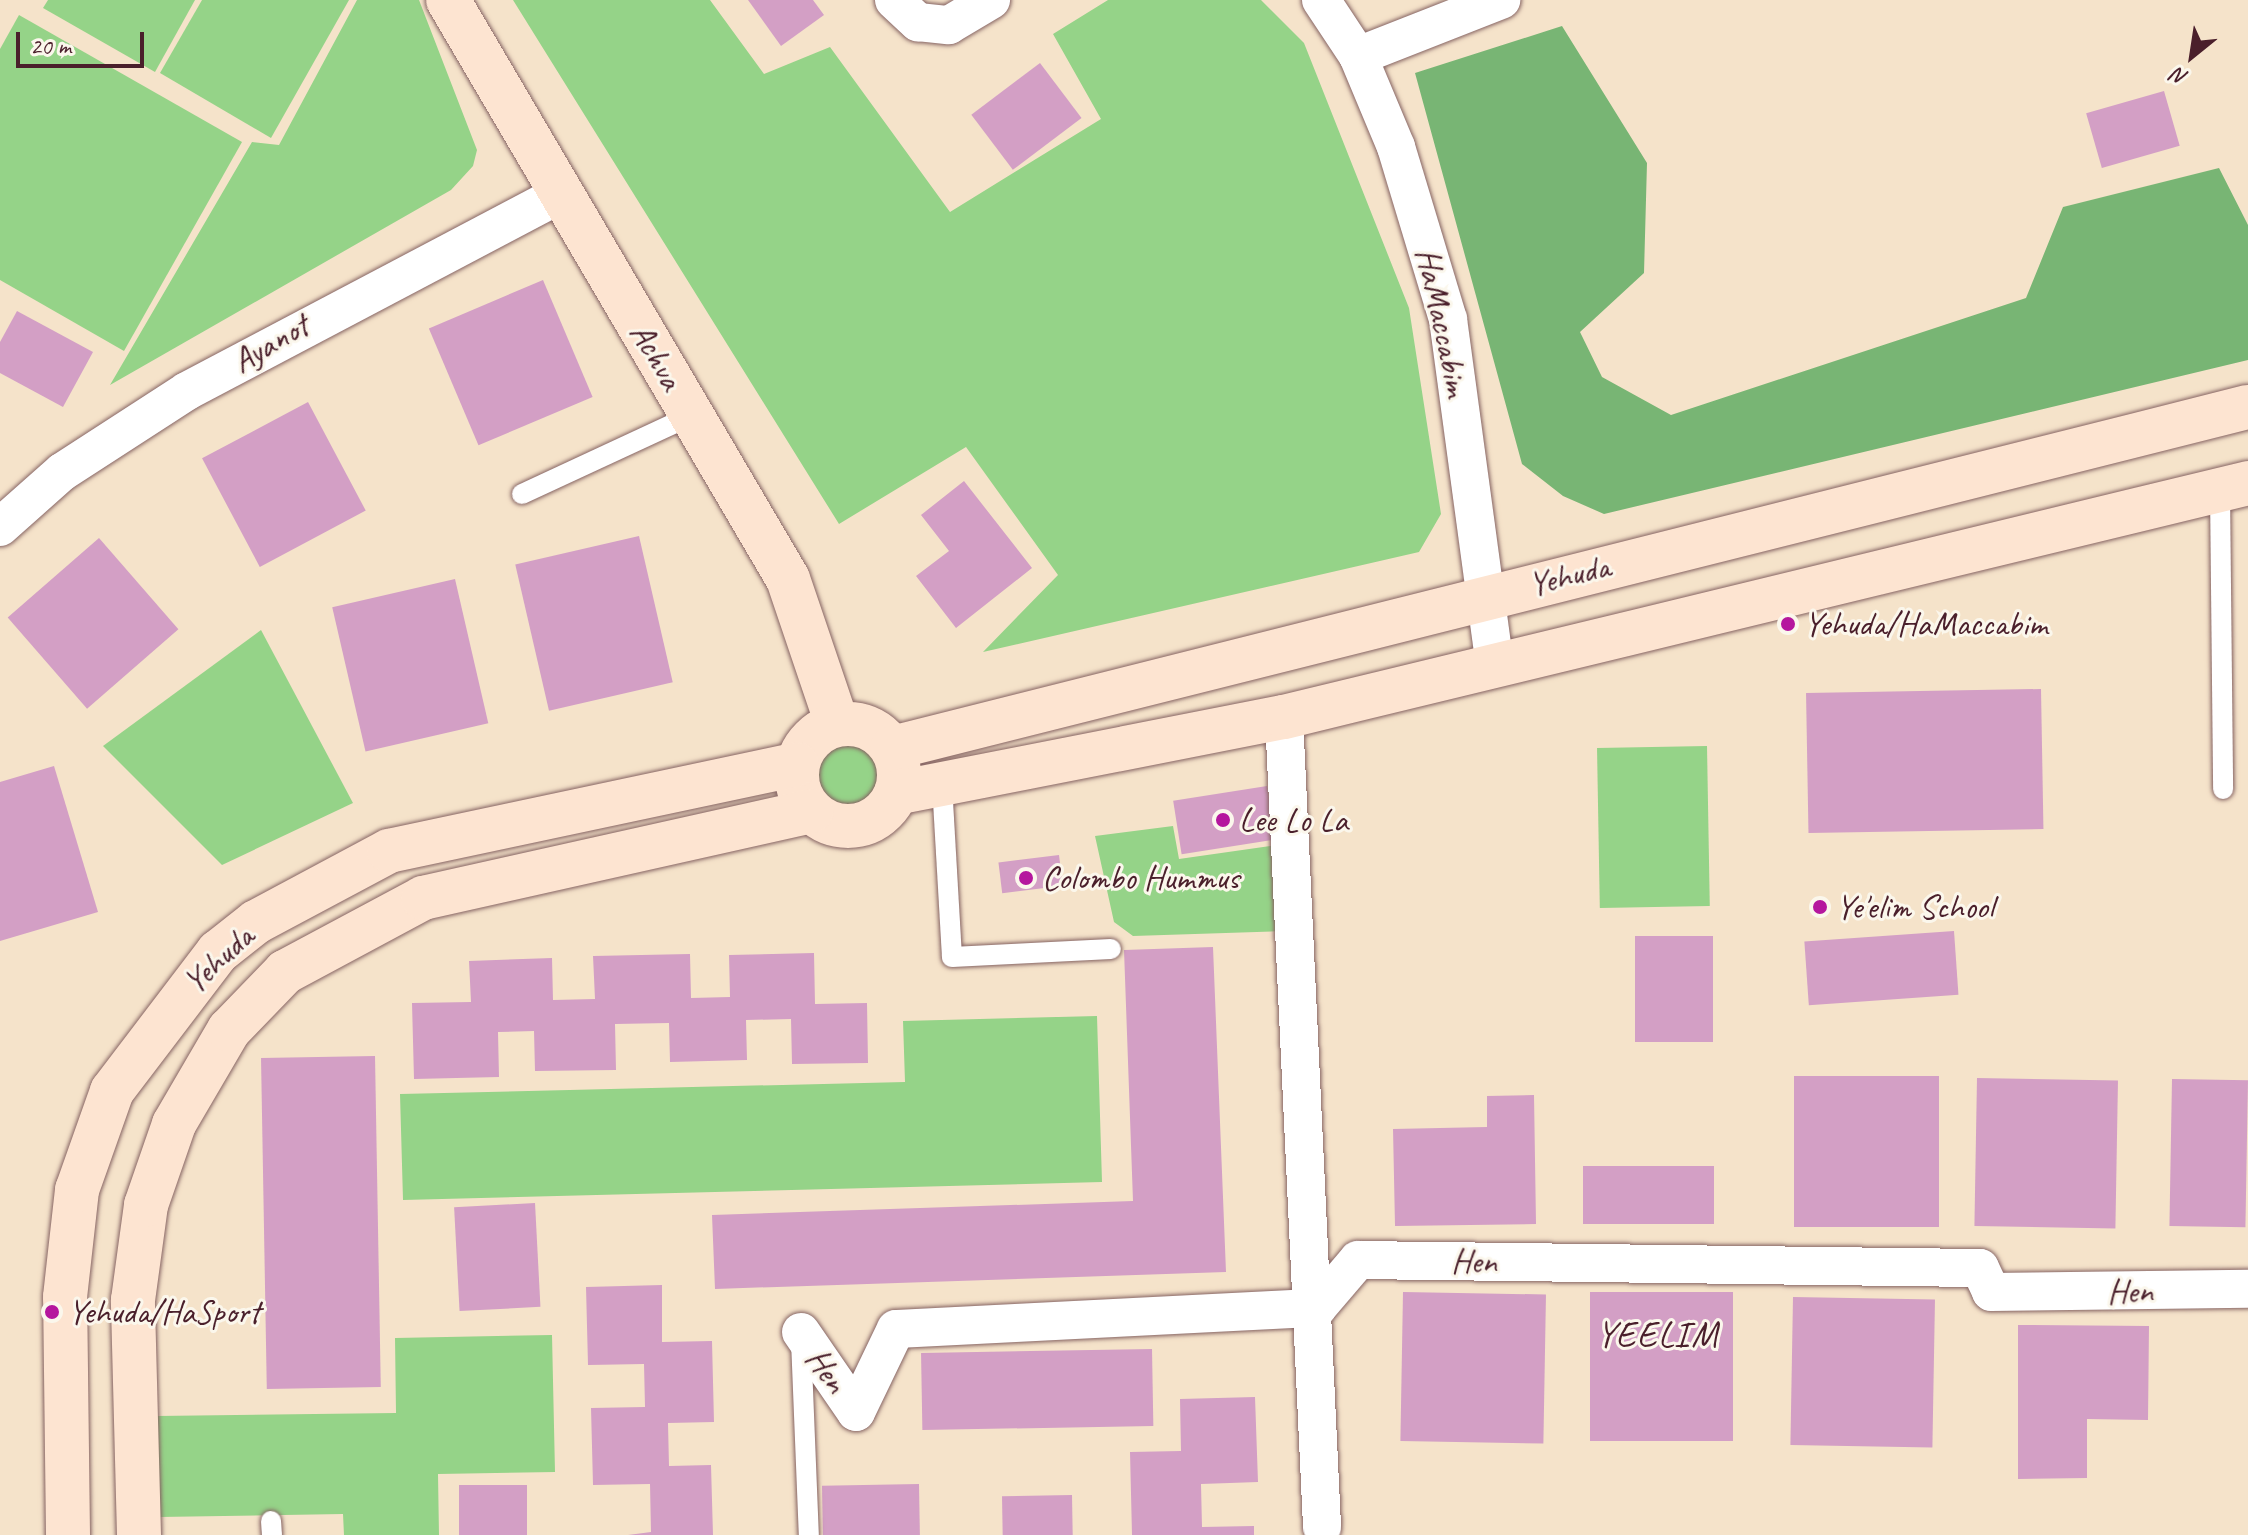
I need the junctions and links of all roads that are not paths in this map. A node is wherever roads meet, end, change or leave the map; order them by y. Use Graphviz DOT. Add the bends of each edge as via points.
graph roads {
  1 [pos="448,0"];
  2 [pos="894,0"];
  3 [pos="991,0"];
  4 [pos="1321,0"];
  5 [pos="1501,0"];
  6 [pos="1358,56"];
  7 [pos="562,193"];
  8 [pos="2248,407"];
  9 [pos="692,415"];
  10 [pos="2234,486"];
  11 [pos="522,494"];
  12 [pos="0,527"];
  13 [pos="1489,595"];
  14 [pos="1495,665"];
  15 [pos="1284,717"];
  16 [pos="837,724"];
  17 [pos="892,748"];
  18 [pos="797,764"];
  19 [pos="942,784"];
  20 [pos="2223,789"];
  21 [pos="896,793"];
  22 [pos="811,811"];
  23 [pos="1111,949"];
  24 [pos="2248,1289"];
  25 [pos="1317,1308"];
  26 [pos="801,1332"];
  27 [pos="1322,1531"];
  28 [pos="68,1535"];
  29 [pos="139,1535"];
  30 [pos="809,1535"];
  1 -- 7 [label="street, Achva"];
  2 -- 3 [label="street" via="918,22 949,25"];
  4 -- 6 [label="street, HaMaccabim"];
  5 -- 6 [label="street"];
  6 -- 13 [label="street, HaMaccabim" via="1405,175 1448,319"];
  7 -- 9 [label="street, Achva"];
  7 -- 12 [label="street, Ayanot" via="315,317 187,391 62,472"];
  8 -- 13 [label="street, Yehuda"];
  9 -- 11 [label="lane"];
  9 -- 16 [label="street, Achva" via="788,579"];
  10 -- 14 [label="street, Yehuda"];
  10 -- 20 [label="lane"];
  13 -- 14 [label="street, HaMaccabim"];
  13 -- 17 [label="street, Yehuda"];
  14 -- 15 [label="street, Yehuda"];
  15 -- 19 [label="street, Yehuda"];
  15 -- 25 [label="street"];
  16 -- 17 [label="street" via="874,730"];
  16 -- 18 [label="street" via="812,738"];
  17 -- 21 [label="street"];
  18 -- 22 [label="street"];
  18 -- 28 [label="street, Yehuda" via="389,851 256,922 218,952 112,1091 77,1190 65,1297"];
  19 -- 21 [label="street, Yehuda"];
  19 -- 23 [label="lane" via="952,957"];
  21 -- 22 [label="street" via="888,808 859,825"];
  22 -- 29 [label="street, Yehuda" via="423,898 285,972 229,1030 174,1124 146,1205 133,1300"];
  24 -- 25 [label="street, Hen" via="1991,1292 1980,1268 1358,1260"];
  25 -- 26 [label="street, Hen" via="896,1329 856,1412"];
  25 -- 27 [label="street"];
  26 -- 30 [label="lane"];
}
